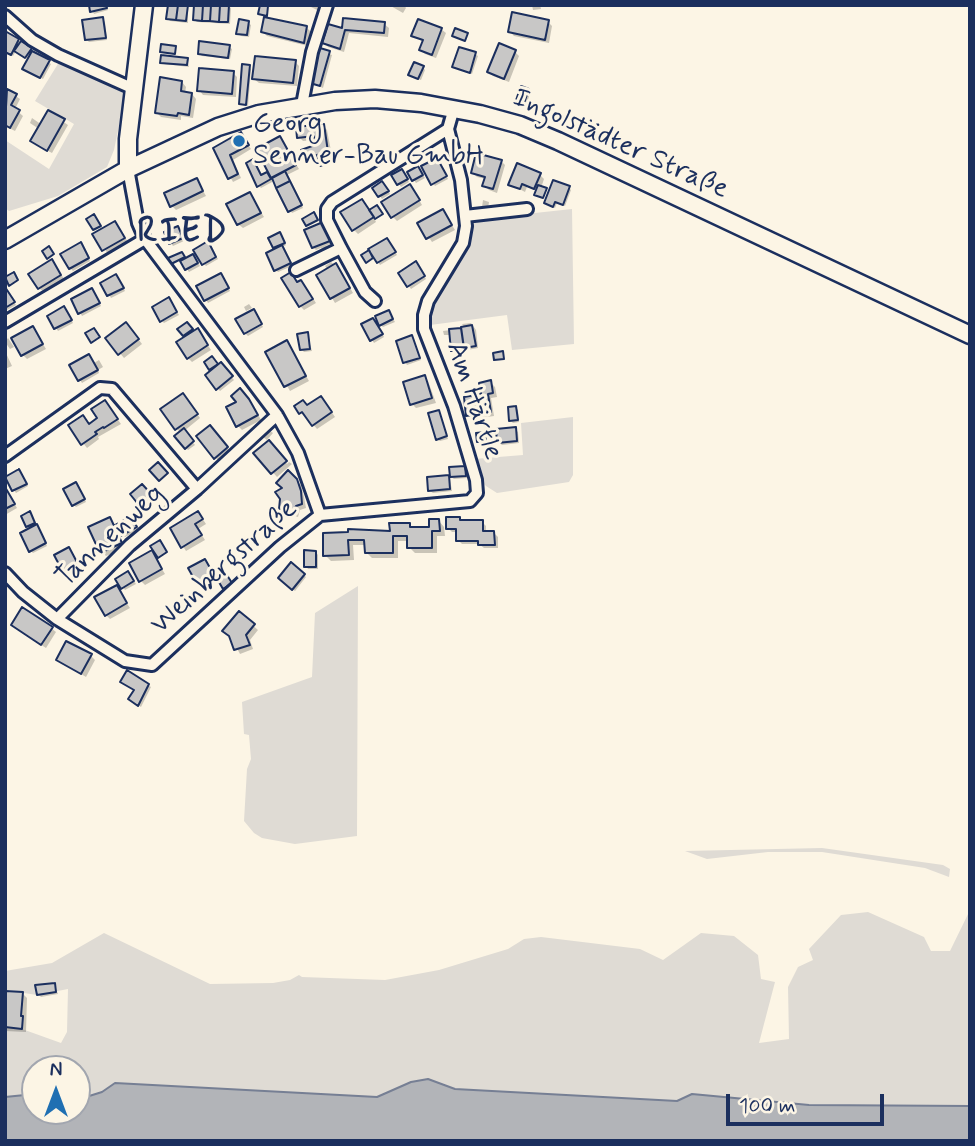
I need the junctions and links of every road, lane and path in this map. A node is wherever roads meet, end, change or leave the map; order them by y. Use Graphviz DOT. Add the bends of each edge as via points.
graph roads {
  1 [pos="144,5"];
  2 [pos="327,5"];
  3 [pos="5,16"];
  4 [pos="134,89"];
  5 [pos="302,105"];
  6 [pos="454,108"];
  7 [pos="448,129"];
  8 [pos="128,169"];
  9 [pos="527,209"];
  10 [pos="465,216"];
  11 [pos="145,239"];
  12 [pos="5,240"];
  13 [pos="341,248"];
  14 [pos="296,270"];
  15 [pos="375,301"];
  16 [pos="5,322"];
  17 [pos="970,335"];
  18 [pos="277,415"];
  19 [pos="5,456"];
  20 [pos="197,489"];
  21 [pos="320,515"];
  22 [pos="5,573"];
  23 [pos="57,619"];
  1 -- 4 [label="main road"];
  2 -- 5 [label="street"];
  3 -- 4 [label="street" via="58,55"];
  4 -- 8 [label="main road"];
  5 -- 6 [label="main road, Ingolstädter Straße" via="375,99"];
  5 -- 8 [label="main road, Ingolstädter Straße" via="218,127"];
  6 -- 7 [label="street"];
  6 -- 17 [label="main road, Ingolstädter Straße" via="520,125 558,141"];
  7 -- 10 [label="street, Am Härtle"];
  7 -- 13 [label="street" via="332,202 327,220"];
  8 -- 11 [label="street, Weinbergstraße"];
  8 -- 12 [label="main road, Ingolstädter Straße"];
  9 -- 10 [label="street"];
  10 -- 21 [label="street, Am Härtle" via="463,243 428,301 424,329 454,406 477,493 470,501"];
  11 -- 16 [label="street"];
  11 -- 18 [label="street, Weinbergstraße"];
  13 -- 14 [label="street"];
  13 -- 15 [label="street" via="365,292"];
  18 -- 20 [label="street, Tannenweg"];
  18 -- 21 [label="street, Weinbergstraße" via="298,453"];
  19 -- 20 [label="street, Tannenweg" via="100,388 111,389"];
  20 -- 23 [label="street, Tannenweg" via="130,545"];
  21 -- 23 [label="street, Weinbergstraße" via="152,665 125,661"];
  22 -- 23 [label="street, Weinbergstraße"];
}
